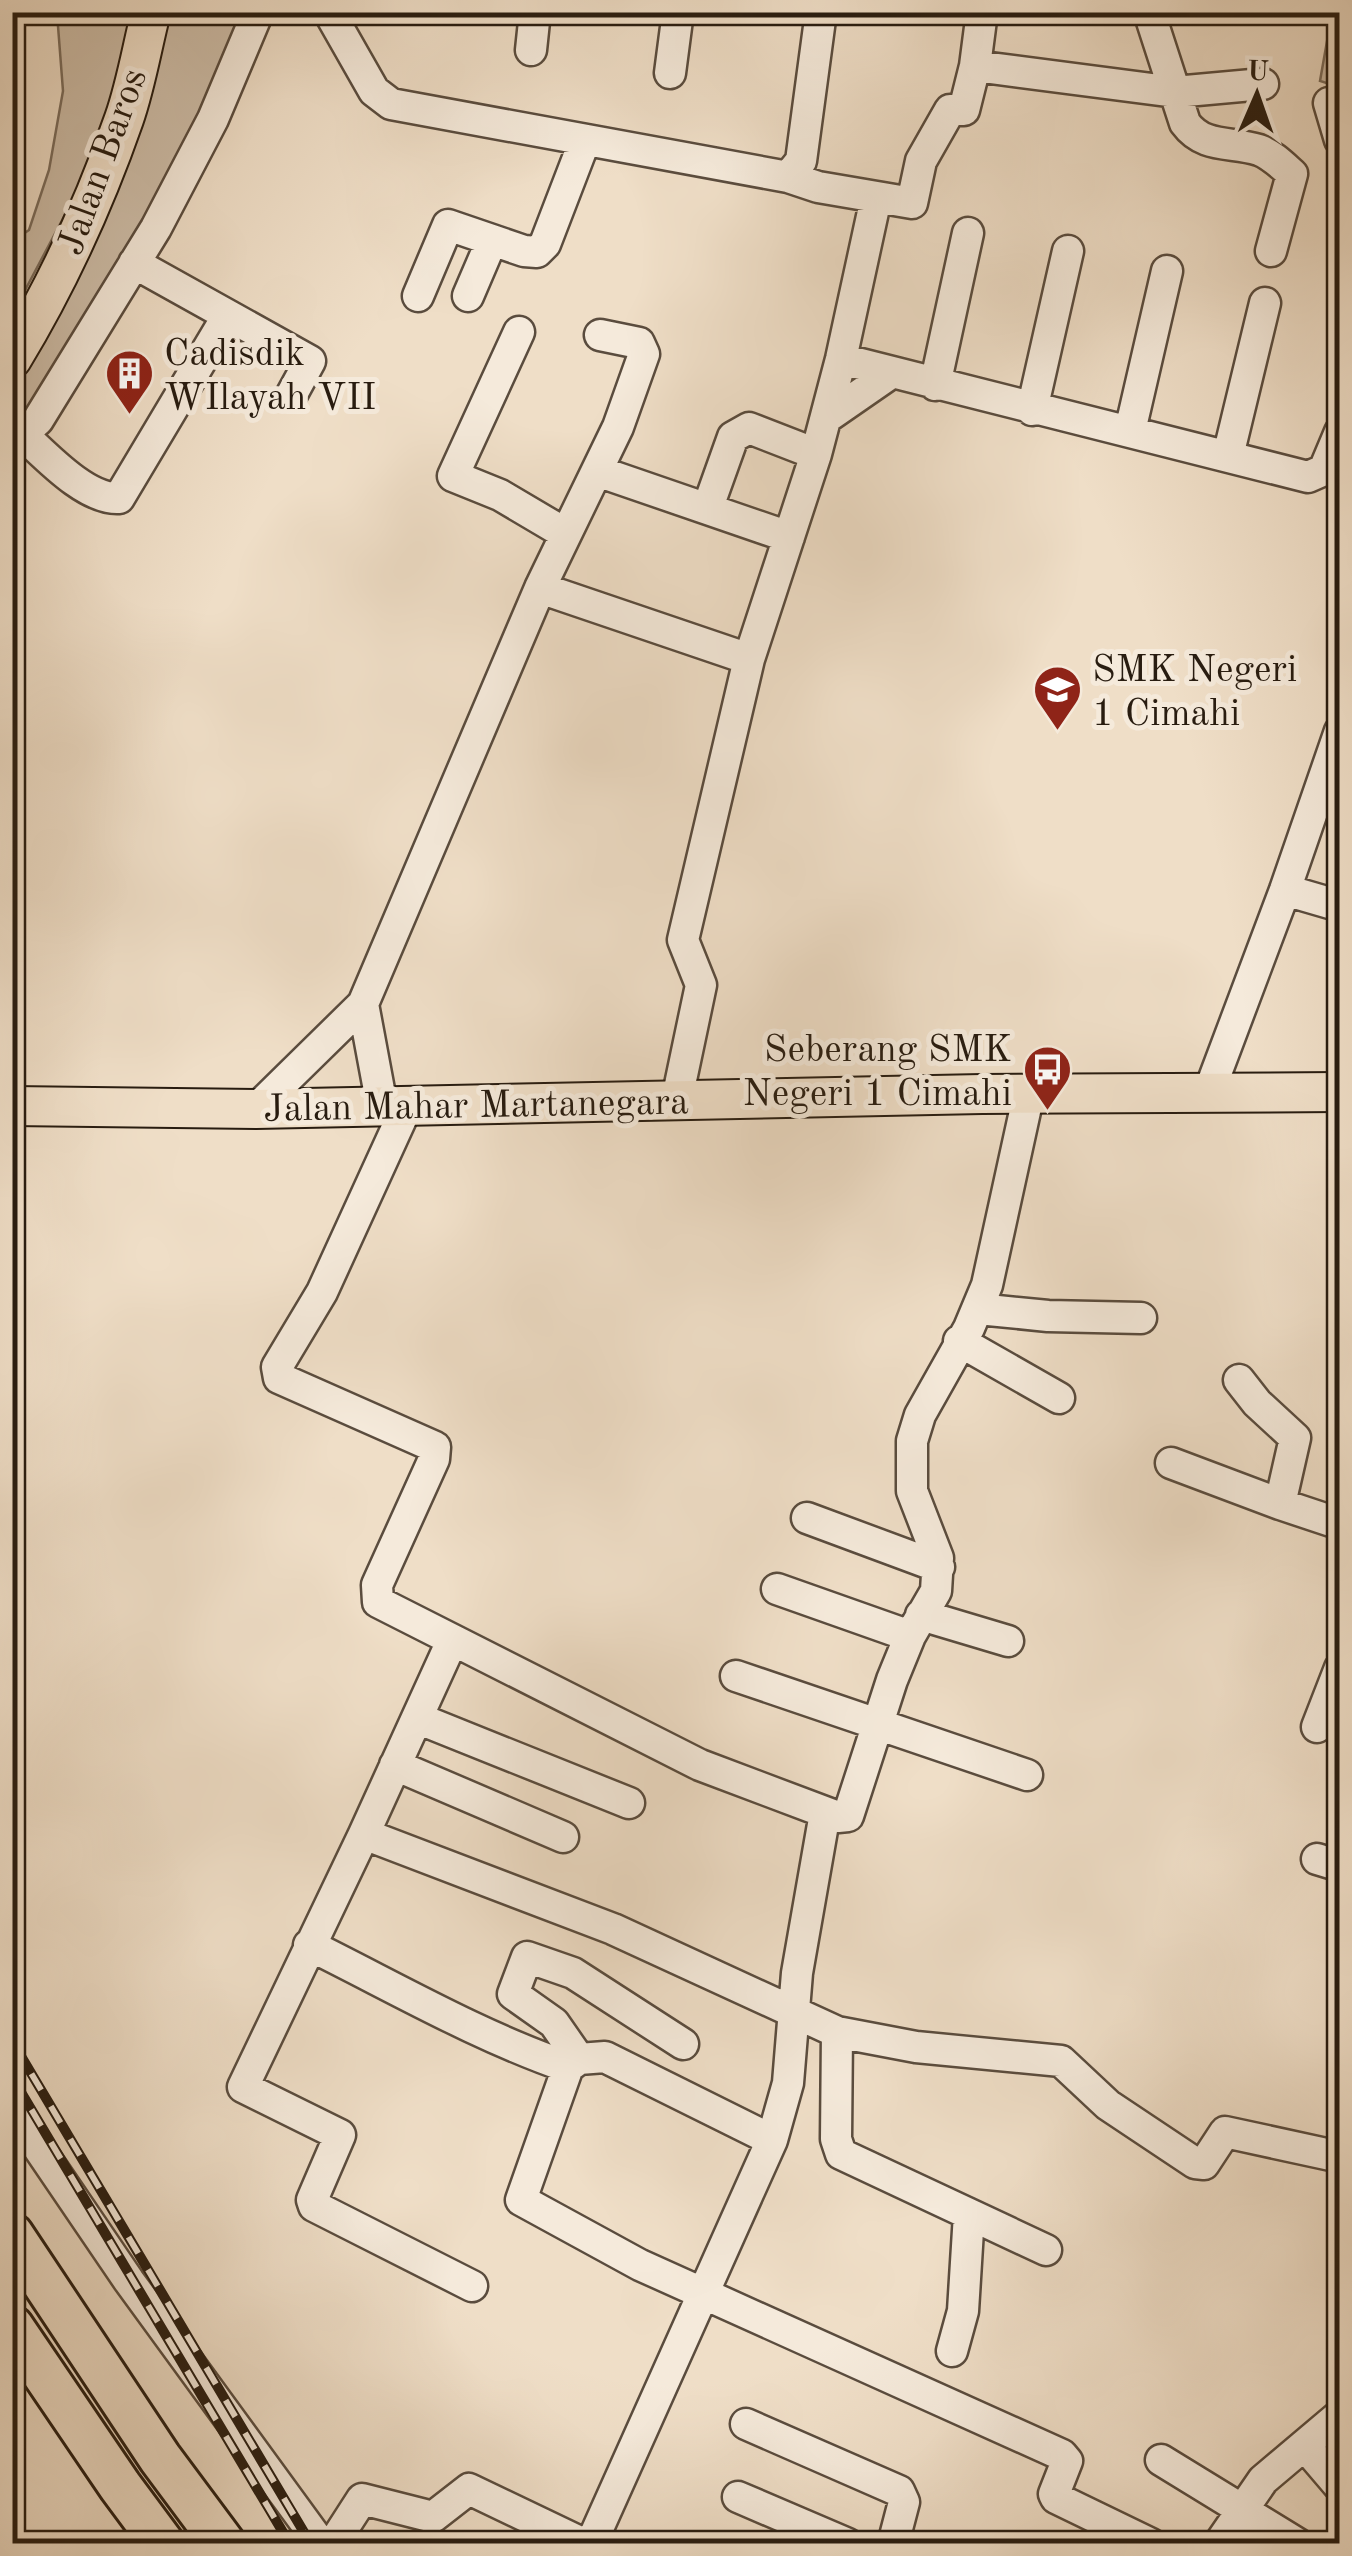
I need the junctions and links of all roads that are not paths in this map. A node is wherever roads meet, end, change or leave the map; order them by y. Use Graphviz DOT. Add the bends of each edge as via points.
graph roads {
  1 [pos="151,12"];
  2 [pos="258,12"];
  3 [pos="329,12"];
  4 [pos="535,12"];
  5 [pos="678,12"];
  6 [pos="821,12"];
  7 [pos="982,12"];
  8 [pos="1149,12"];
  9 [pos="531,50"];
  10 [pos="975,66"];
  11 [pos="670,73"];
  12 [pos="1263,84"];
  13 [pos="1175,92"];
  14 [pos="1328,103"];
  15 [pos="585,140"];
  16 [pos="1340,140"];
  17 [pos="788,178"];
  18 [pos="876,198"];
  19 [pos="968,233"];
  20 [pos="492,240"];
  21 [pos="1068,251"];
  22 [pos="1270,251"];
  23 [pos="134,263"];
  24 [pos="1167,271"];
  25 [pos="418,296"];
  26 [pos="468,296"];
  27 [pos="1265,303"];
  28 [pos="227,317"];
  29 [pos="520,332"];
  30 [pos="600,335"];
  31 [pos="12,359"];
  32 [pos="842,359"];
  33 [pos="891,373"];
  34 [pos="935,384"];
  35 [pos="292,394"];
  36 [pos="1032,410"];
  37 [pos="826,418"];
  38 [pos="1130,431"];
  39 [pos="1340,432"];
  40 [pos="17,434"];
  41 [pos="816,454"];
  42 [pos="1228,456"];
  43 [pos="597,471"];
  44 [pos="708,507"];
  45 [pos="566,534"];
  46 [pos="790,537"];
  47 [pos="540,588"];
  48 [pos="749,659"];
  49 [pos="1340,731"];
  50 [pos="1285,890"];
  51 [pos="1340,906"];
  52 [pos="362,1004"];
  53 [pos="1209,1092"];
  54 [pos="1340,1092"];
  55 [pos="1029,1093"];
  56 [pos="677,1099"];
  57 [pos="394,1106"];
  58 [pos="256,1109"];
  59 [pos="19,1110"];
  60 [pos="978,1309"];
  61 [pos="1141,1318"];
  62 [pos="960,1341"];
  63 [pos="1239,1380"];
  64 [pos="1059,1398"];
  65 [pos="1171,1463"];
  66 [pos="1280,1504"];
  67 [pos="807,1518"];
  68 [pos="1340,1524"];
  69 [pos="938,1567"];
  70 [pos="778,1589"];
  71 [pos="915,1625"];
  72 [pos="452,1641"];
  73 [pos="1008,1641"];
  74 [pos="1340,1668"];
  75 [pos="736,1676"];
  76 [pos="417,1718"];
  77 [pos="875,1724"];
  78 [pos="1317,1727"];
  79 [pos="395,1765"];
  80 [pos="1027,1775"];
  81 [pos="629,1803"];
  82 [pos="825,1813"];
  83 [pos="364,1834"];
  84 [pos="563,1837"];
  85 [pos="309,1945"];
  86 [pos="795,2016"];
  87 [pos="836,2032"];
  88 [pos="683,2044"];
  89 [pos="574,2063"];
  90 [pos="12,2109"];
  91 [pos="772,2140"];
  92 [pos="1340,2156"];
  93 [pos="969,2214"];
  94 [pos="12,2235"];
  95 [pos="1046,2250"];
  96 [pos="472,2286"];
  97 [pos="705,2294"];
  98 [pos="12,2327"];
  99 [pos="952,2350"];
  100 [pos="1340,2415"];
  101 [pos="746,2424"];
  102 [pos="1305,2446"];
  103 [pos="1161,2460"];
  104 [pos="1340,2487"];
  105 [pos="738,2497"];
  106 [pos="1240,2511"];
  107 [pos="162,2544"];
  108 [pos="224,2544"];
  109 [pos="320,2544"];
  110 [pos="333,2544"];
  111 [pos="584,2544"];
  112 [pos="592,2544"];
  113 [pos="848,2544"];
  114 [pos="893,2544"];
  115 [pos="1151,2544"];
  116 [pos="1219,2544"];
  117 [pos="1298,2544"];
  1 -- 31 [label="main road, Jalan Baros" via="125,116 81,229"];
  2 -- 23 [label="street" via="213,118"];
  3 -- 15 [label="street" via="374,91 391,104"];
  4 -- 9 [label="street"];
  5 -- 11 [label="street"];
  6 -- 17 [label="street" via="801,161"];
  7 -- 10 [label="street"];
  8 -- 13 [label="street"];
  10 -- 13 [label="street"];
  10 -- 18 [label="street" via="964,110 950,110 921,161 912,203"];
  12 -- 13 [label="street"];
  13 -- 22 [label="street" via="1193,135 1264,152 1292,174"];
  14 -- 16 [label="street"];
  15 -- 17 [label="street"];
  15 -- 20 [label="street" via="545,244 537,252"];
  17 -- 18 [label="street"];
  18 -- 32 [label="street"];
  19 -- 34 [label="street"];
  20 -- 25 [label="street" via="448,225"];
  20 -- 26 [label="street"];
  21 -- 36 [label="street"];
  23 -- 28 [label="street"];
  23 -- 40 [label="street" via="38,420"];
  24 -- 38 [label="street"];
  27 -- 42 [label="street"];
  28 -- 35 [label="street" via="310,360"];
  28 -- 40 [label="street" via="119,498 72,480"];
  29 -- 45 [label="street" via="453,476"];
  30 -- 43 [label="street" via="639,343 644,354"];
  32 -- 33 [label="street"];
  32 -- 37 [label="street"];
  33 -- 34 [label="street"];
  33 -- 37 [label="street"];
  34 -- 36 [label="street"];
  36 -- 38 [label="street"];
  37 -- 41 [label="street"];
  38 -- 42 [label="street"];
  39 -- 42 [label="street" via="1318,476"];
  41 -- 44 [label="street" via="740,430"];
  41 -- 46 [label="street"];
  43 -- 44 [label="street"];
  43 -- 45 [label="street"];
  44 -- 46 [label="street"];
  45 -- 47 [label="street"];
  46 -- 48 [label="street"];
  47 -- 48 [label="street"];
  47 -- 52 [label="street"];
  48 -- 56 [label="street" via="682,940 701,987"];
  49 -- 50 [label="street"];
  50 -- 51 [label="street"];
  50 -- 53 [label="street"];
  52 -- 57 [label="street"];
  52 -- 58 [label="street"];
  53 -- 54 [label="main road, Jalan Mahar Martanegara"];
  53 -- 55 [label="main road, Jalan Mahar Martanegara"];
  55 -- 56 [label="main road, Jalan Mahar Martanegara"];
  55 -- 60 [label="street"];
  56 -- 57 [label="main road, Jalan Mahar Martanegara"];
  57 -- 58 [label="main road, Jalan Mahar Martanegara"];
  57 -- 72 [label="street" via="357,1221 278,1372 435,1447 376,1598"];
  58 -- 59 [label="main road, Jalan Mahar Martanegara"];
  60 -- 61 [label="street"];
  60 -- 62 [label="street"];
  62 -- 64 [label="street"];
  62 -- 69 [label="street" via="920,1415 910,1455 912,1490"];
  63 -- 66 [label="street" via="1295,1438"];
  65 -- 66 [label="street"];
  66 -- 68 [label="street"];
  67 -- 69 [label="street"];
  69 -- 71 [label="street" via="936,1591"];
  70 -- 71 [label="street"];
  71 -- 73 [label="street"];
  71 -- 77 [label="street"];
  72 -- 76 [label="street"];
  72 -- 82 [label="street" via="700,1765"];
  74 -- 78 [label="street"];
  75 -- 77 [label="street"];
  76 -- 79 [label="street"];
  76 -- 81 [label="street"];
  77 -- 80 [label="street"];
  77 -- 82 [label="street" via="848,1816"];
  79 -- 83 [label="street"];
  79 -- 84 [label="street"];
  82 -- 86 [label="street"];
  83 -- 85 [label="street"];
  83 -- 86 [label="street" via="612,1929"];
  85 -- 89 [label="street" via="457,2021"];
  85 -- 96 [label="street" via="244,2088 340,2136 314,2206"];
  86 -- 87 [label="street"];
  86 -- 91 [label="street" via="788,2083"];
  87 -- 92 [label="street" via="1061,2061 1108,2105 1200,2164 1225,2132"];
  87 -- 93 [label="street" via="841,2154"];
  88 -- 89 [label="street" via="573,1973 527,1958 513,1994 554,2023"];
  89 -- 91 [label="street" via="605,2058"];
  89 -- 97 [label="street" via="523,2202"];
  90 -- 109 [label="street"];
  91 -- 97 [label="street"];
  93 -- 95 [label="street"];
  93 -- 99 [label="street" via="963,2311"];
  94 -- 108 [label="highway"];
  97 -- 112 [label="street"];
  97 -- 115 [label="street" via="1062,2454 1067,2462 1056,2498"];
  98 -- 107 [label="highway"];
  100 -- 102 [label="street"];
  101 -- 114 [label="street" via="899,2491 904,2502"];
  102 -- 104 [label="street"];
  102 -- 106 [label="street" via="1274,2468"];
  103 -- 106 [label="street"];
  105 -- 113 [label="street"];
  106 -- 116 [label="street"];
  106 -- 117 [label="street"];
  110 -- 111 [label="street" via="362,2498 433,2517 468,2488"];
}
